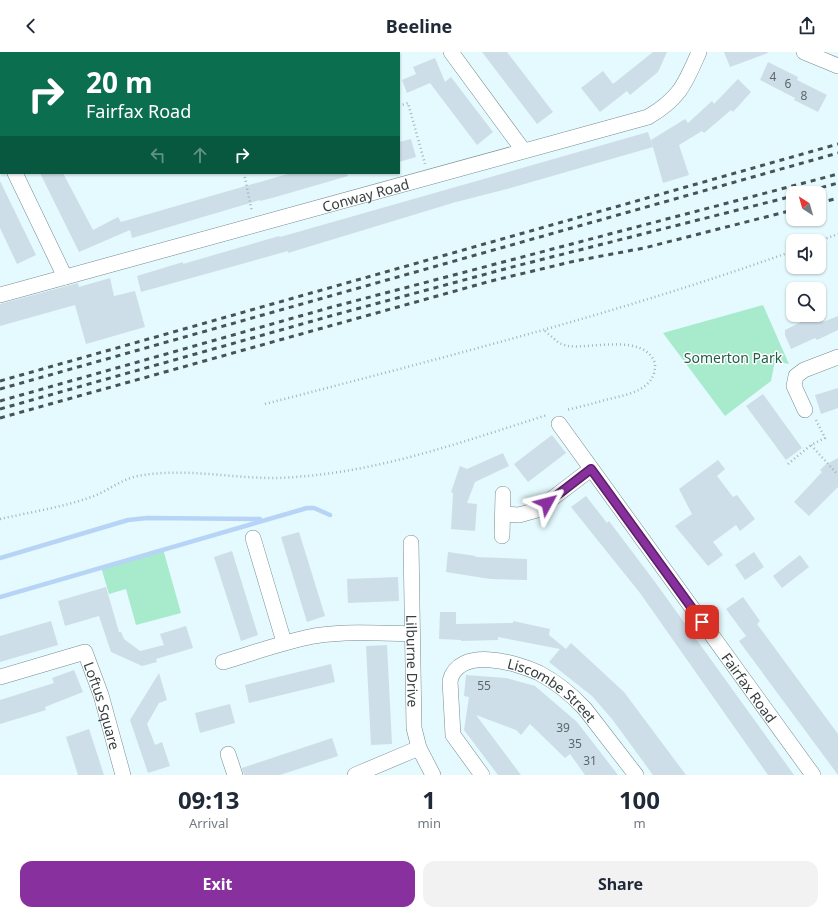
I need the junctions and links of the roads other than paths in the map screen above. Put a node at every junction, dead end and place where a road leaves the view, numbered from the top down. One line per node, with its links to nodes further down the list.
1 (451, 52): 5 (street)
2 (699, 52): 5 (street, Conway Road)
3 (804, 52): 4 (street)
4 (838, 66)
5 (523, 150): 7 (street, Conway Road)
6 (15, 174): 7 (street)
7 (66, 277): 8 (street, Conway Road)
8 (0, 295)
9 (838, 357): 10 (street)
10 (805, 410)
11 (555, 419): 12 (street, Fairfax Road)
12 (591, 469): 14 (street); 30 (street, Fairfax Road)
13 (503, 494): 14 (street)
14 (503, 514): 15 (street)
15 (502, 536)
16 (253, 538): 19 (street)
17 (411, 543): 18 (street, Lilburne Drive)
18 (412, 634): 19 (street); 22 (street, Lilburne Drive)
19 (284, 642): 20 (street)
20 (223, 662)
21 (0, 677): 24 (street, Loftus Square)
22 (419, 748): 26 (street); 27 (street, Lilburne Drive)
23 (228, 754): 25 (street)
24 (123, 775)
25 (235, 775)
26 (355, 775)
27 (433, 775)
28 (482, 775): 29 (street, Liscombe Street)
29 (636, 775)
30 (813, 775)

